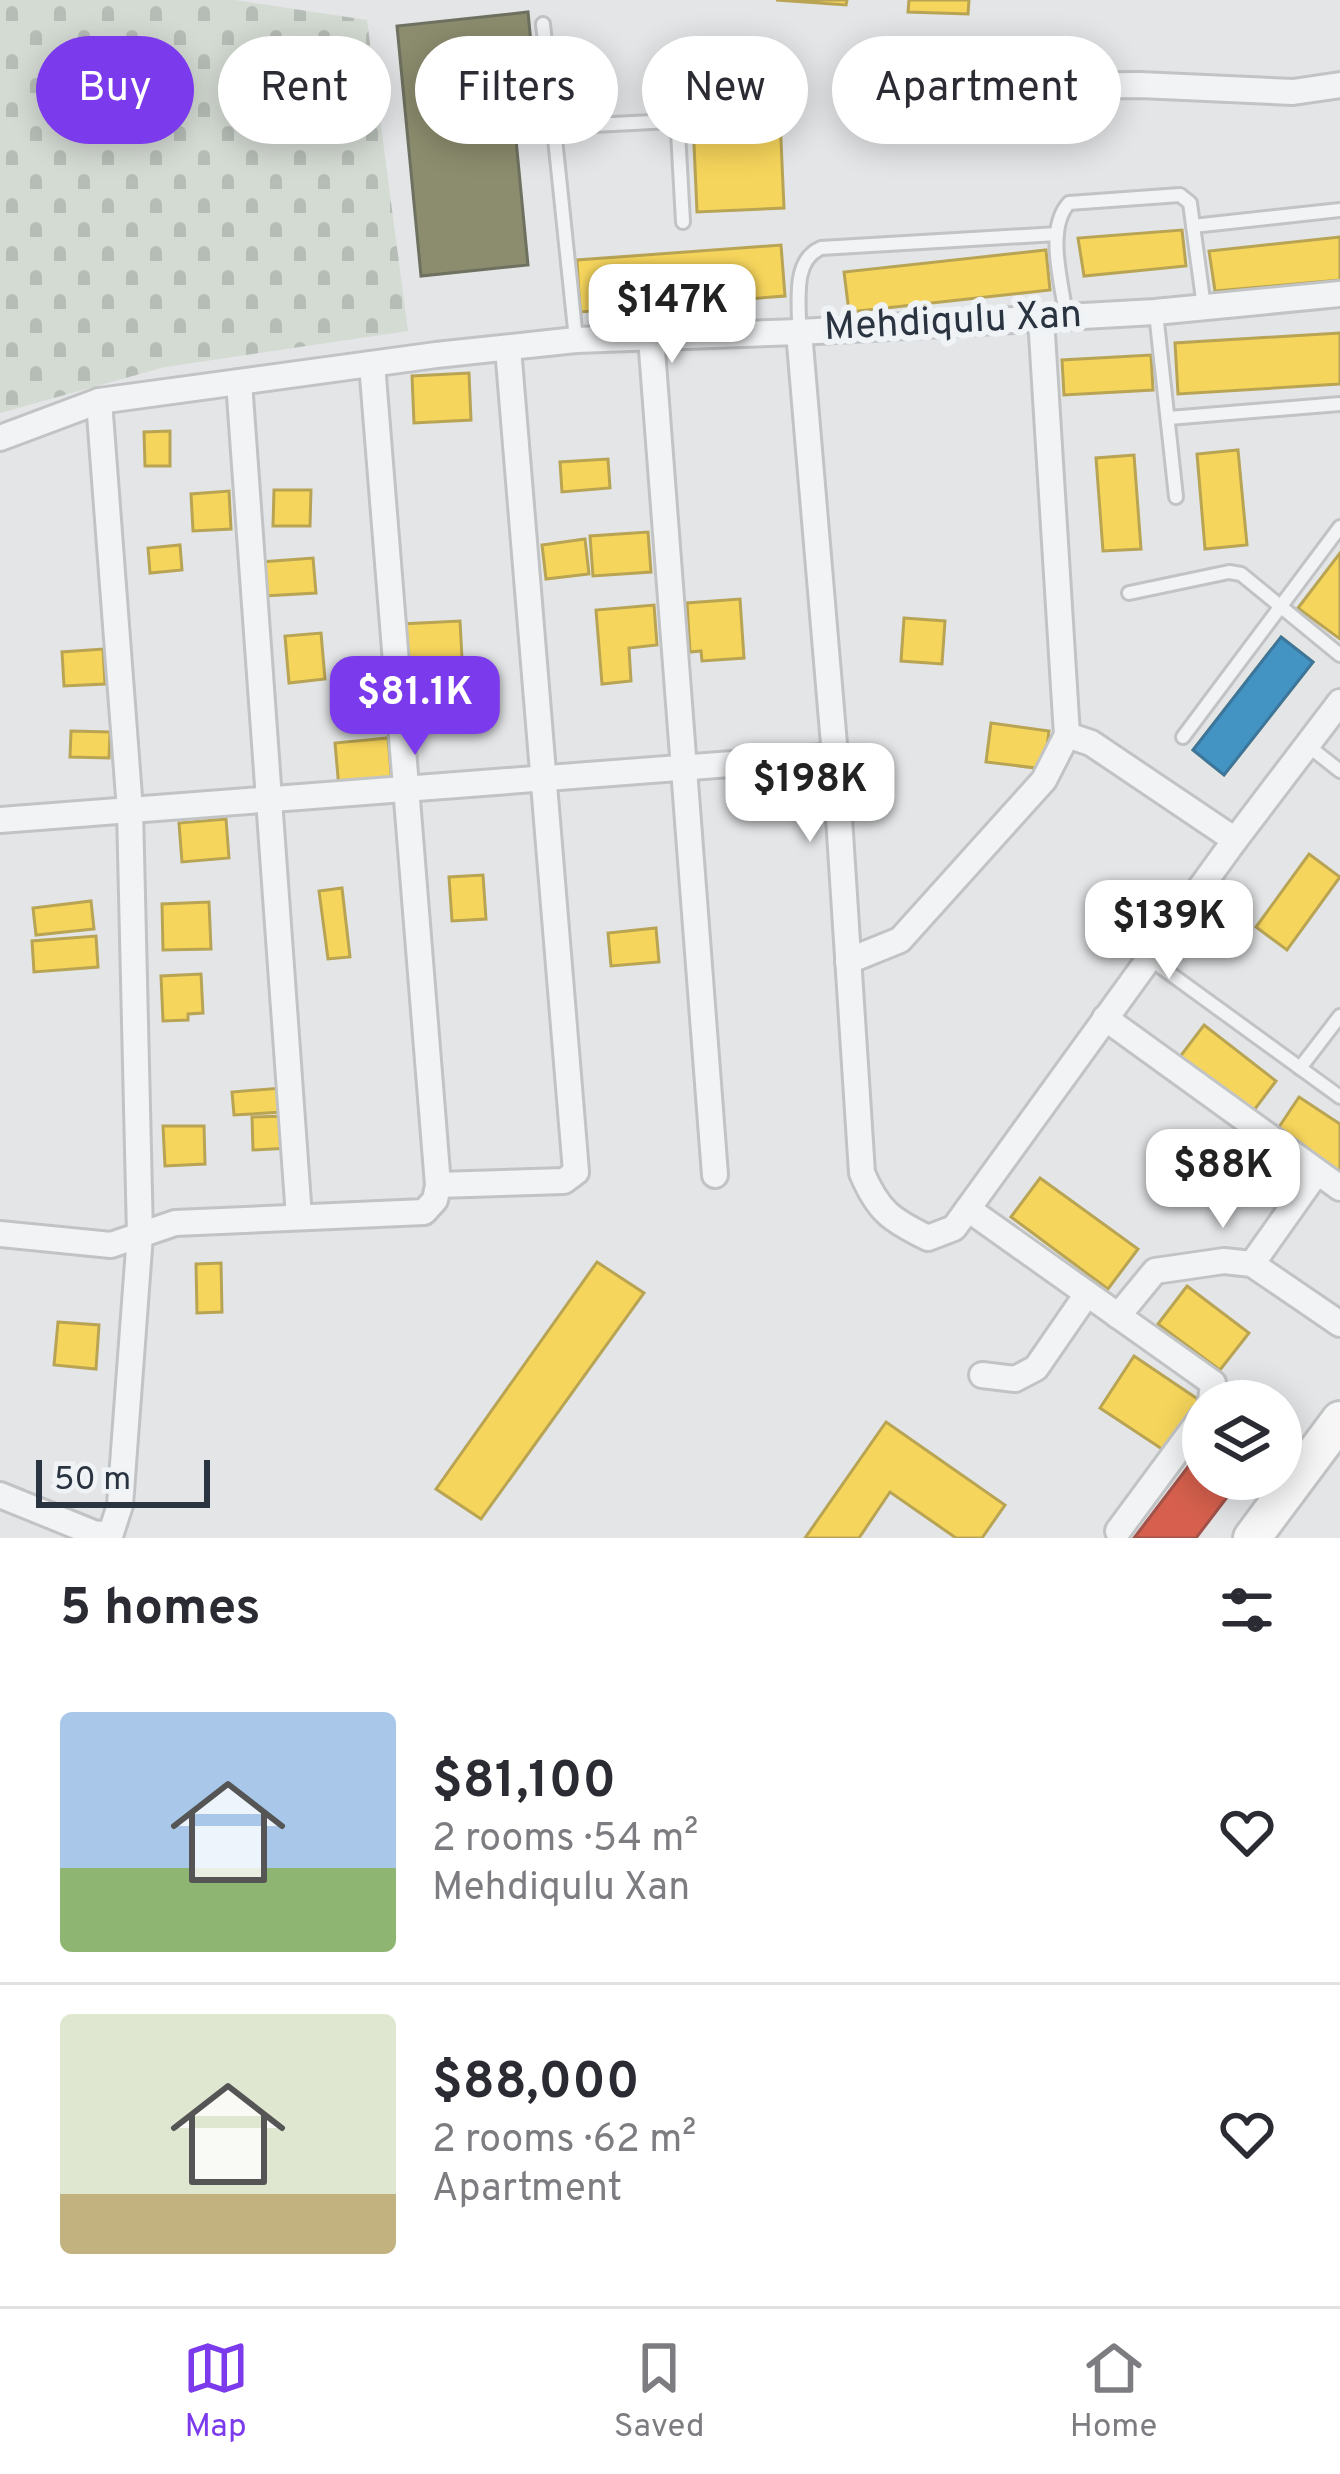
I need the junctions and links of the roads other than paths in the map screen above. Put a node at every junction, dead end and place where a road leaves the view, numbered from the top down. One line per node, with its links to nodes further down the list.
1 (543, 24): 2 (lane)
2 (544, 36)
3 (1121, 85): 4 (street)
4 (1340, 85)
5 (618, 124): 8 (lane)
6 (556, 144): 17 (lane)
7 (1340, 210): 9 (lane)
8 (682, 222)
9 (1193, 226): 10 (lane); 12 (lane)
10 (1057, 234): 14 (lane); 15 (lane)
11 (1340, 294): 12 (street, Mehdiqulu Xan)
12 (1204, 307): 13 (street, Mehdiqulu Xan)
13 (1156, 311): 14 (street, Mehdiqulu Xan); 23 (lane)
14 (1053, 317): 15 (street, Mehdiqulu Xan); 31 (street)
15 (799, 332): 16 (street, Mehdiqulu Xan); 34 (street)
16 (651, 337): 17 (street, Mehdiqulu Xan); 35 (street)
17 (576, 340): 18 (street, Mehdiqulu Xan)
18 (508, 348): 19 (street, Mehdiqulu Xan); 37 (street)
19 (372, 364): 20 (street, Mehdiqulu Xan); 38 (street)
20 (239, 382): 21 (street, Mehdiqulu Xan); 39 (street)
21 (99, 401): 24 (street, Mehdiqulu Xan); 40 (street)
22 (1340, 404): 23 (lane)
23 (1169, 418): 25 (lane)
24 (0, 438)
25 (1176, 497)
26 (1340, 527): 28 (lane)
27 (1129, 593): 28 (lane)
28 (1282, 604): 29 (lane); 32 (lane)
29 (1340, 655)
30 (1340, 702): 33 (street)
31 (1066, 734): 42 (street); 44 (street)
32 (1183, 736)
33 (1307, 745): 36 (lane); 42 (street)
34 (835, 756): 35 (street); 44 (street)
35 (681, 767): 37 (street); 50 (street)
36 (1340, 771)
37 (542, 778): 38 (street); 51 (street)
38 (407, 789): 39 (street); 51 (street)
39 (270, 800): 40 (street); 53 (street)
40 (130, 810): 41 (street); 56 (street)
41 (0, 820)
42 (1235, 840): 43 (street)
43 (1149, 958): 46 (street); 47 (lane)
44 (848, 961): 54 (street)
45 (1340, 1016): 47 (lane)
46 (1106, 1018): 49 (street); 54 (street)
47 (1300, 1068): 48 (lane)
48 (1340, 1096)
49 (1317, 1172): 52 (street); 57 (street)
50 (715, 1174)
51 (437, 1185): 53 (street)
52 (1340, 1188)
53 (299, 1217): 56 (street)
54 (961, 1219): 58 (street)
55 (0, 1234): 56 (street)
56 (140, 1235): 65 (street)
57 (1252, 1264): 59 (street); 60 (street)
58 (1087, 1294): 59 (street); 61 (street)
59 (1118, 1316): 62 (street)
60 (1340, 1324)
61 (982, 1375)
62 (1209, 1380)
63 (1340, 1420): 67 (main road)
64 (1182, 1444): 66 (street)
65 (0, 1495)
66 (1118, 1531)
67 (1252, 1538)

